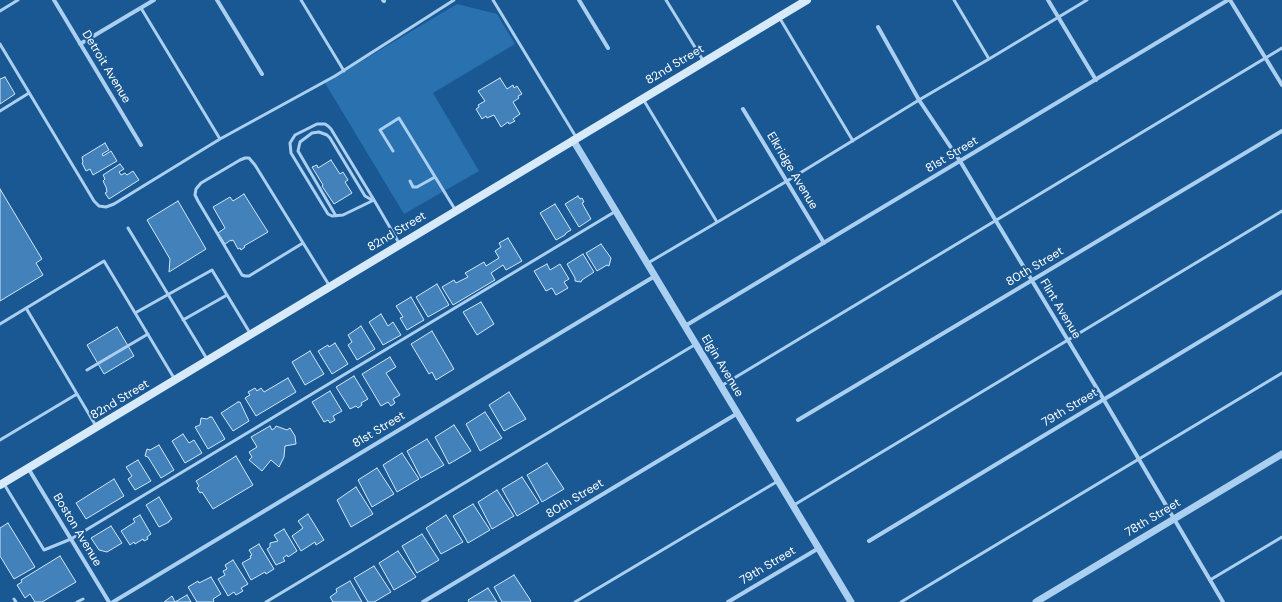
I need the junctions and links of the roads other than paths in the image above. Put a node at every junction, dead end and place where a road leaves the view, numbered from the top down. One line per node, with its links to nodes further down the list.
1 (18, 0): 16 (lane)
2 (54, 0): 21 (street, Detroit Avenue)
3 (154, 0): 15 (street)
4 (217, 0): 28 (street)
5 (301, 0): 27 (lane)
6 (454, 0): 27 (lane)
7 (493, 0): 38 (lane)
8 (579, 0): 22 (street)
9 (666, 0): 26 (lane)
10 (807, 0): 17 (main road, 82nd Street)
11 (954, 0): 25 (lane)
12 (1048, 0): 18 (street)
13 (1087, 0): 18 (lane)
14 (1229, 0): 24 (street); 29 (street, 81st Street)
15 (141, 8): 21 (street); 37 (lane)
16 (0, 11)
17 (778, 17): 26 (main road, 82nd Street); 39 (lane)
18 (1058, 18): 25 (lane); 29 (street)
19 (878, 27): 33 (street, Flint Avenue)
20 (0, 44): 31 (lane)
21 (80, 44): 40 (street, Detroit Avenue)
22 (608, 48)
23 (1282, 48): 24 (lane)
24 (1265, 58): 30 (street); 51 (lane)
25 (989, 59): 33 (lane)
26 (704, 62): 32 (main road, 82nd Street)
27 (344, 71): 37 (lane)
28 (262, 74)
29 (1096, 80): 42 (street, 81st Street)
30 (1282, 85)
31 (30, 93): 35 (lane); 37 (lane)
32 (643, 99): 38 (main road, 82nd Street); 52 (lane)
33 (919, 100): 39 (lane); 42 (street, Flint Avenue)
34 (743, 109): 45 (street, Elkridge Avenue)
35 (0, 111)
36 (1282, 131): 59 (street, 80th Street)
37 (220, 139)
38 (575, 139): 47 (main road, 82nd Street); 49 (street, Elgin Avenue)
39 (853, 141): 45 (lane)
40 (141, 145)
41 (393, 151): 43 (lane)
42 (960, 161): 51 (street, Flint Avenue); 55 (street, 81st Street)
43 (435, 177): 44 (lane); 47 (lane)
44 (410, 181)
45 (787, 181): 52 (lane); 55 (street, Elkridge Avenue)
46 (374, 200): 50 (lane); 50 (lane); 50 (lane); 56 (lane)
47 (456, 211): 56 (main road, 82nd Street)
48 (1282, 211): 71 (lane)
49 (616, 212): 57 (street, Elgin Avenue); 92 (lane)
50 (336, 216)
51 (996, 221): 59 (street, Flint Avenue); 77 (lane)
52 (717, 222): 57 (lane)
53 (128, 228): 62 (lane)
54 (303, 243): 54 (lane); 60 (lane)
55 (824, 243): 68 (street, 81st Street)
56 (400, 245): 60 (main road, 82nd Street)
57 (647, 264): 58 (street, Elgin Avenue)
58 (655, 276): 68 (street, Elgin Avenue); 99 (street, 81st Street)
59 (1032, 281): 71 (street, Flint Avenue); 81 (street, 80th Street)
60 (330, 287): 70 (main road, 82nd Street)
61 (1282, 292): 79 (street, 79th Street)
62 (168, 294): 63 (lane); 65 (lane); 66 (lane)
63 (227, 295): 66 (lane); 70 (lane)
64 (26, 308): 65 (lane); 67 (lane); 78 (lane)
65 (135, 312): 69 (lane)
66 (183, 320): 73 (lane)
67 (0, 324)
68 (685, 326): 72 (street, Elgin Avenue)
69 (148, 334): 74 (lane); 76 (lane)
70 (251, 334): 73 (main road, 82nd Street)
71 (1067, 340): 79 (street, Flint Avenue); 89 (lane)
72 (696, 344): 77 (street, Elgin Avenue); 100 (lane)
73 (208, 360): 76 (main road, 82nd Street)
74 (88, 370)
75 (1282, 373): 85 (lane)
76 (175, 380): 82 (main road, 82nd Street)
77 (721, 386): 80 (street, Elgin Avenue)
78 (77, 394): 82 (lane); 83 (lane)
79 (1104, 400): 85 (street, Flint Avenue); 93 (street, 79th Street)
80 (738, 413): 87 (street, Elgin Avenue); 101 (street, 80th Street)
81 (798, 420)
82 (97, 427): 86 (main road, 82nd Street)
83 (0, 440)
84 (1282, 454): 90 (street, 78th Street)
85 (1138, 460): 90 (street, Flint Avenue); 105 (lane)
86 (28, 468): 88 (main road, 82nd Street); 92 (street, Boston Avenue)
87 (778, 480): 89 (street, Elgin Avenue); 102 (lane)
88 (2, 484): 92 (lane)
89 (793, 506): 94 (street, Elgin Avenue)
90 (1173, 519): 95 (street, Flint Avenue); 106 (street, 78th Street)
91 (1282, 537): 95 (lane)
92 (71, 539): 98 (street, Boston Avenue)
93 (869, 542)
94 (819, 548): 103 (street, 79th Street); 104 (street, Elgin Avenue)
95 (1210, 580): 107 (street, Flint Avenue)
96 (83, 599): 97 (lane)
97 (77, 602)
98 (109, 602)
99 (113, 602)
100 (266, 602)
101 (423, 602)
102 (575, 602)
103 (728, 602)
104 (851, 602)
105 (901, 602)
106 (1036, 602)
107 (1223, 602)

